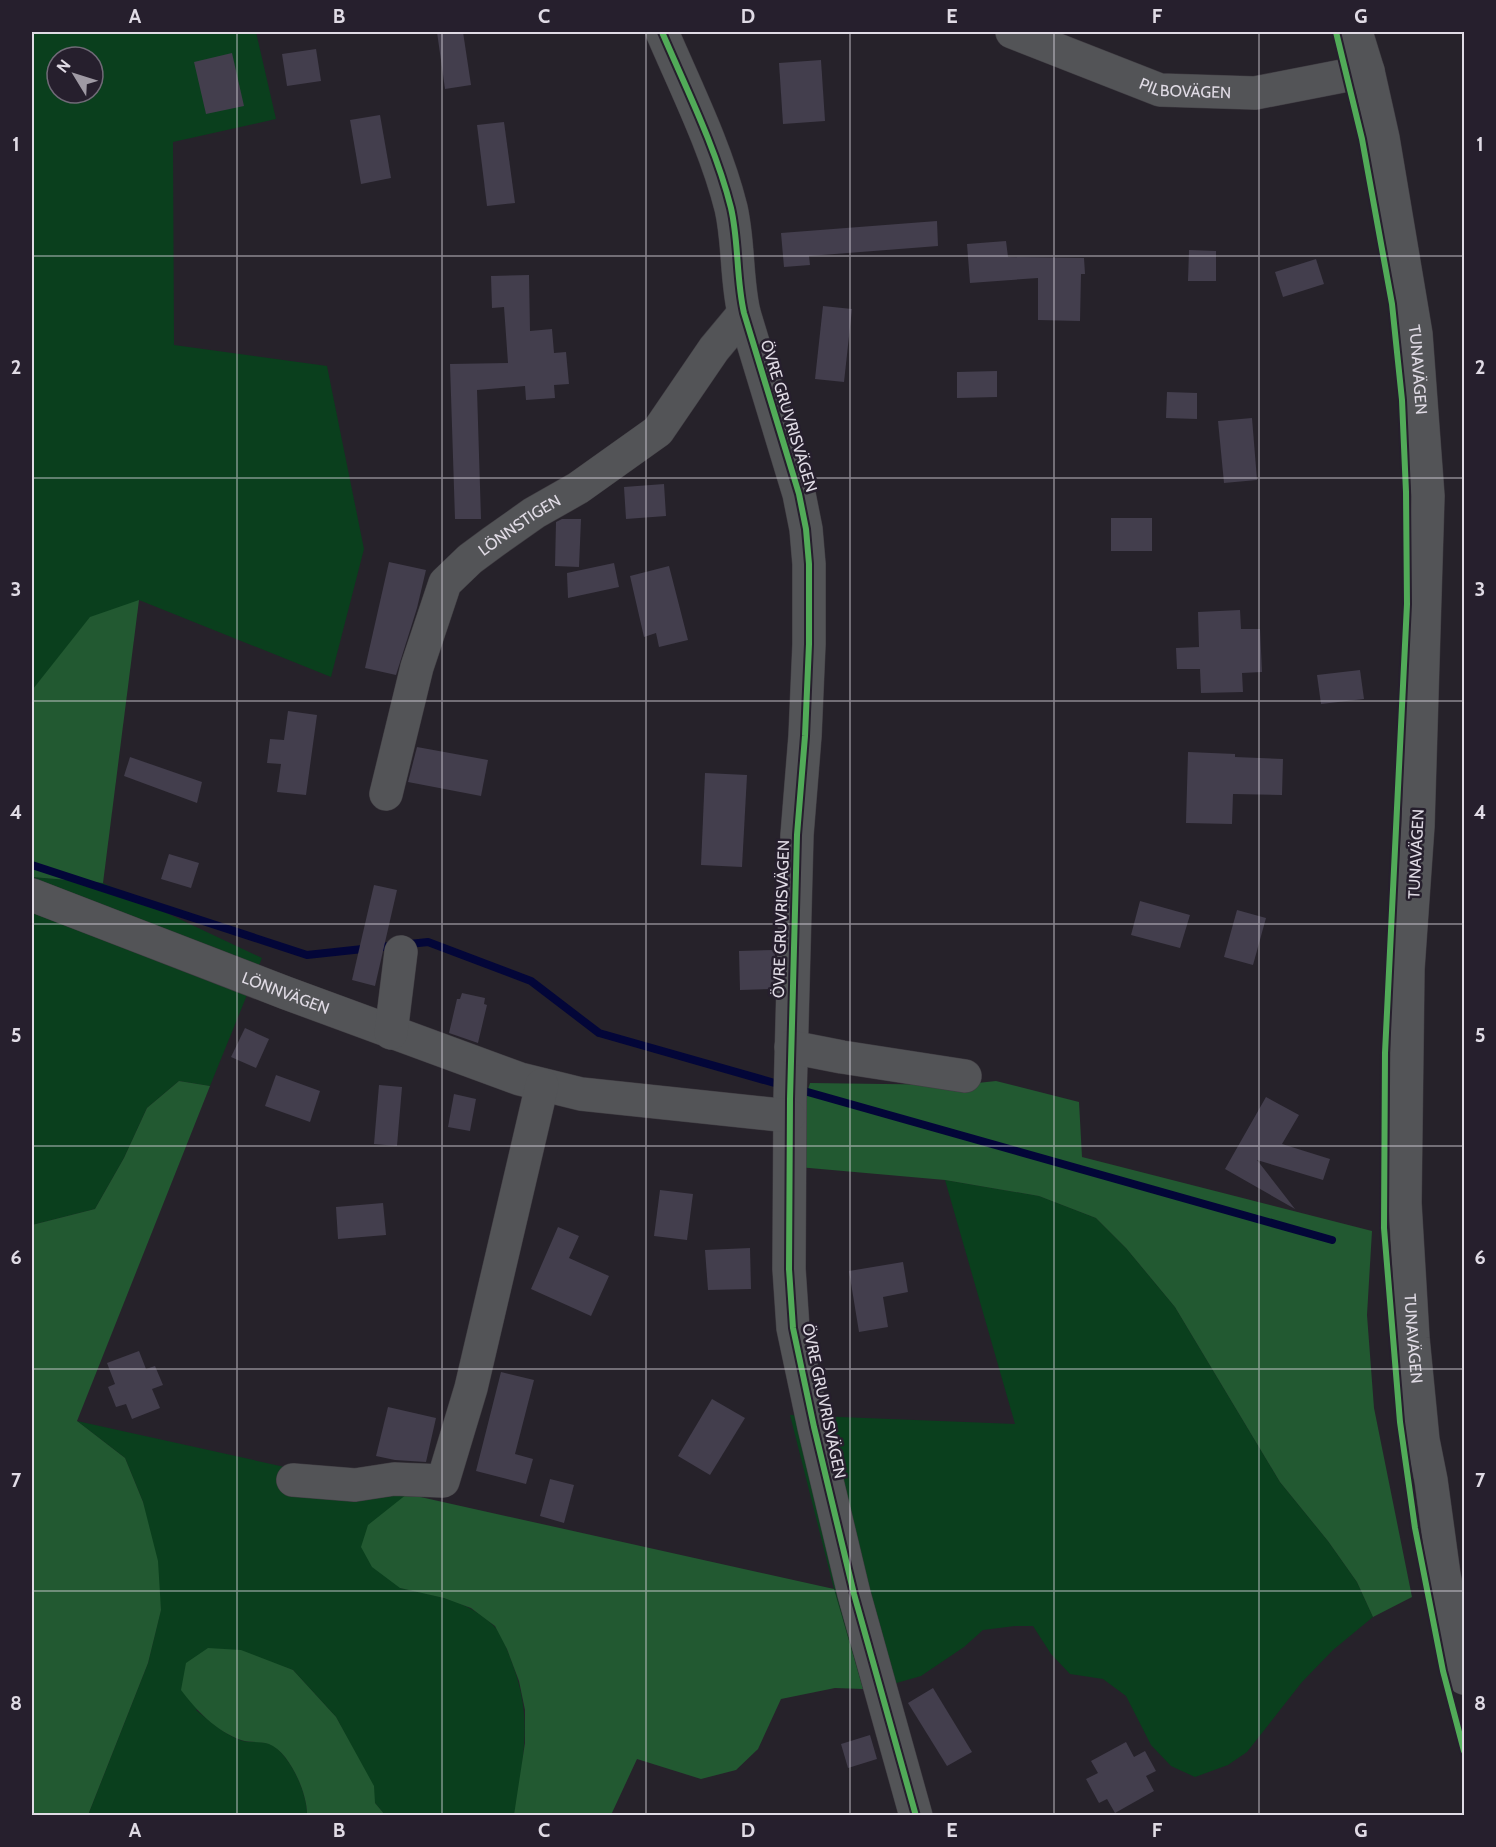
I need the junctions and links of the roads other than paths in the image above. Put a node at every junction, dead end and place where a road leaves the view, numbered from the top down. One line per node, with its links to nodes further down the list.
1 (662, 32): 5 (street, ÖVRE GRUVRISVÄGEN)
2 (1012, 32): 4 (street, PILBOVÄGEN)
3 (1356, 32): 4 (street, TUNAVÄGEN)
4 (1368, 71): 14 (street, TUNAVÄGEN)
5 (744, 313): 6 (street, LÖNNSTIGEN); 11 (street, ÖVRE GRUVRISVÄGEN)
6 (386, 794)
7 (32, 895): 9 (street, LÖNNVÄGEN)
8 (400, 952): 9 (street)
9 (391, 1033): 12 (street, LÖNNVÄGEN)
10 (965, 1076): 11 (street, LÖNNVÄGEN)
11 (790, 1084): 12 (street, LÖNNVÄGEN); 15 (street, ÖVRE GRUVRISVÄGEN)
12 (542, 1085): 13 (street)
13 (293, 1480)
14 (1464, 1678)
15 (916, 1815)

